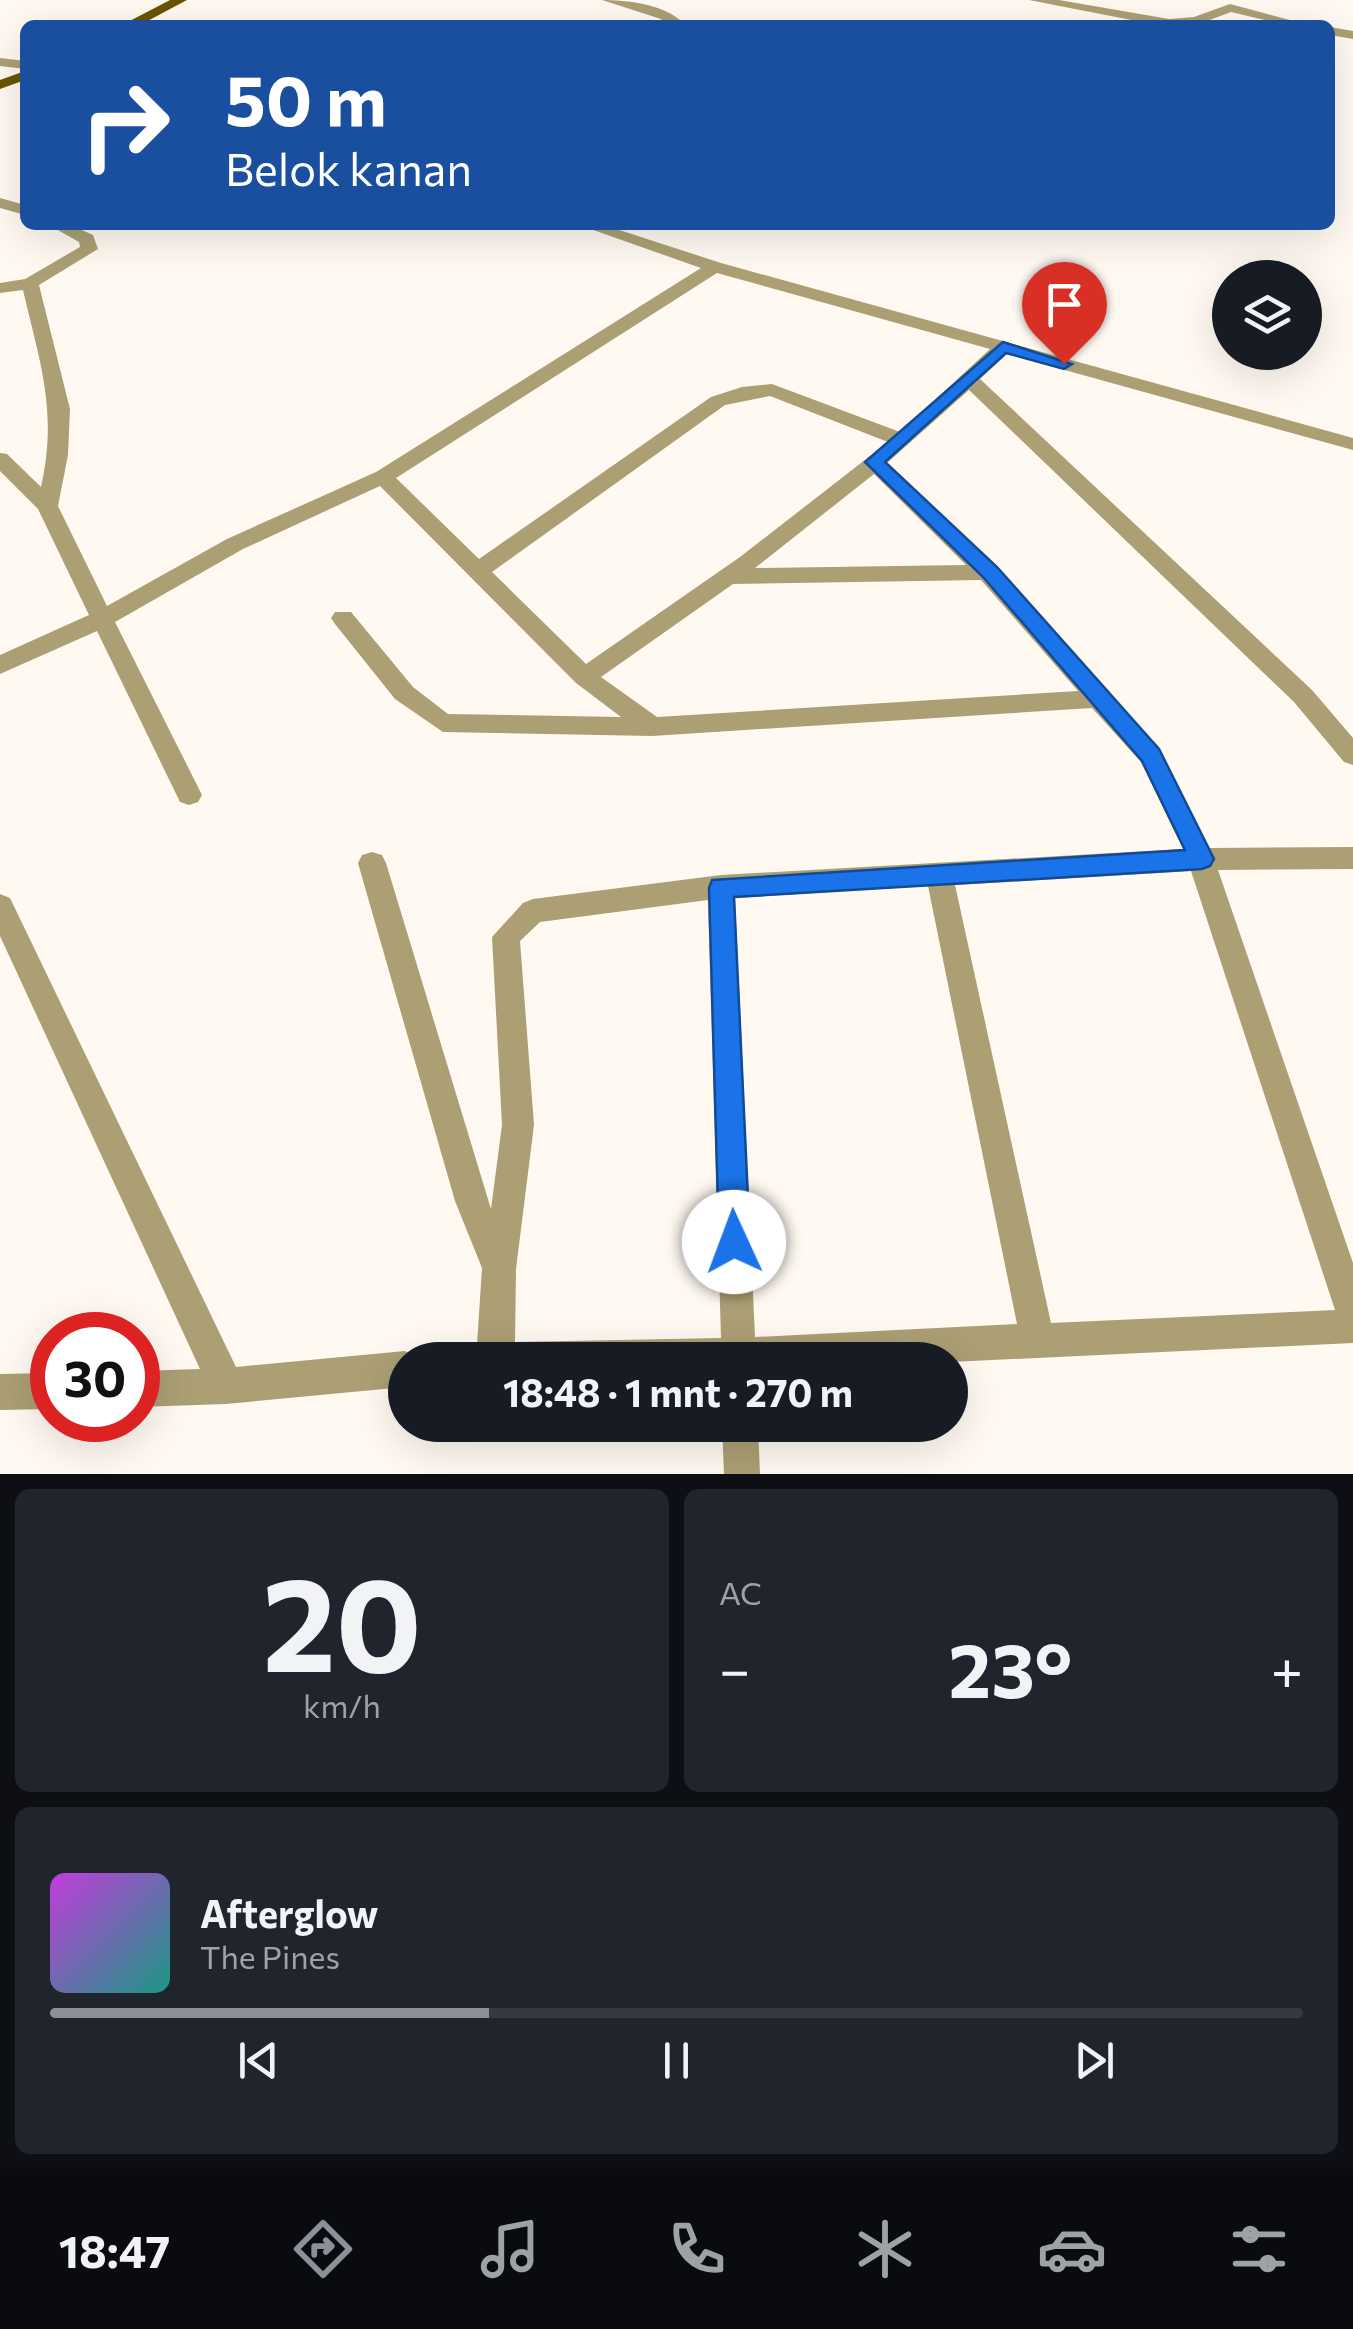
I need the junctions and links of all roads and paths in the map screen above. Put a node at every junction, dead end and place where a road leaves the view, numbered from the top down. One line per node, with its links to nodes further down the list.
1 (180, 0): 5 (main road)
2 (608, 0): 6 (street)
3 (1036, 0): 7 (street)
4 (1229, 4): 8 (street); 9 (street)
5 (138, 20)
6 (673, 20)
7 (1152, 20)
8 (1198, 20)
9 (1285, 20)
10 (67, 230): 13 (street)
11 (602, 230): 12 (street)
12 (715, 267): 15 (street); 21 (street)
13 (30, 283): 14 (street); 22 (street)
14 (0, 288)
15 (1003, 347): 16 (street); 18 (street)
16 (970, 380): 17 (street); 32 (street)
17 (900, 439): 20 (street); 23 (street)
18 (1353, 444)
19 (0, 460): 22 (street)
20 (874, 462): 24 (street); 25 (street)
21 (383, 477): 23 (street); 27 (street)
22 (46, 506): 27 (street)
23 (477, 570): 29 (street)
24 (990, 572): 25 (street); 30 (street)
25 (732, 576): 29 (street)
26 (344, 618): 31 (street)
27 (102, 619): 28 (street); 33 (street)
28 (0, 665)
29 (584, 677): 31 (street)
30 (1098, 699): 31 (street); 35 (street)
31 (652, 727)
32 (1353, 755)
33 (189, 795)
34 (1353, 858): 35 (street)
35 (1202, 859): 37 (street); 41 (street)
36 (372, 863): 40 (street)
37 (939, 874): 38 (street); 43 (street)
38 (721, 888): 40 (street); 45 (street)
39 (0, 906): 48 (street)
40 (500, 1269): 44 (street)
41 (1353, 1313)
42 (1353, 1326): 43 (street)
43 (1037, 1339): 46 (street)
44 (496, 1342)
45 (738, 1342)
46 (968, 1343)
47 (388, 1371): 48 (street)
48 (226, 1386): 49 (street)
49 (160, 1388)
50 (30, 1391): 51 (street)
51 (0, 1392)
52 (741, 1442): 53 (street)
53 (742, 1474)

